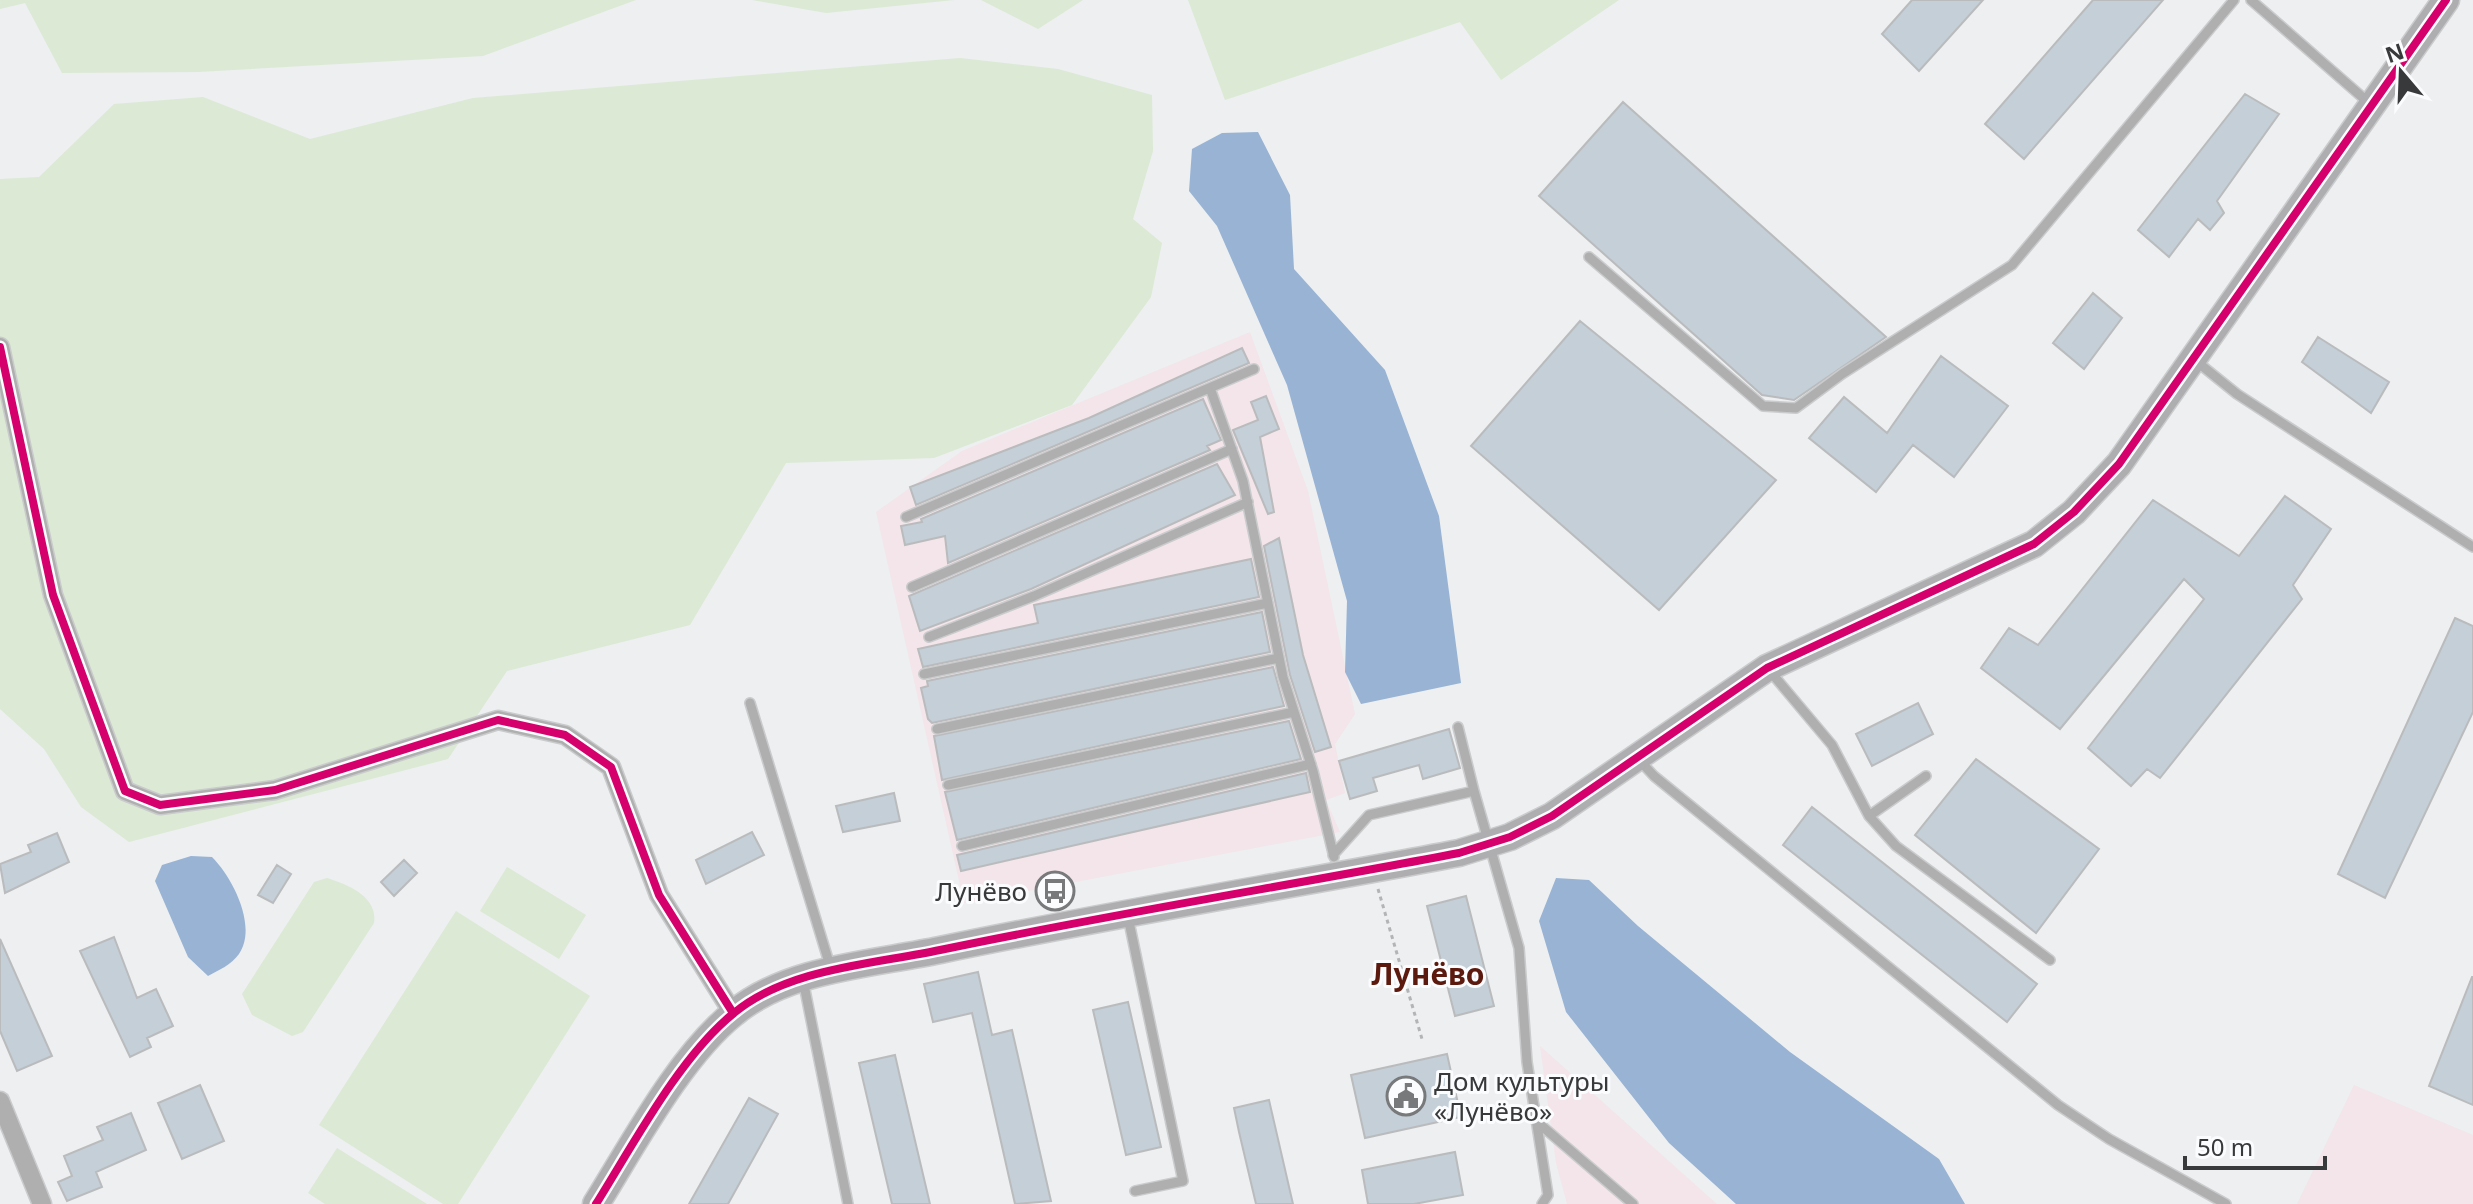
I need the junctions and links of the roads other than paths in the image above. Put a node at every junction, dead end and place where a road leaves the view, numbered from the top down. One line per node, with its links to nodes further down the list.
1 (2234, 0): 5 (lane)
2 (2251, 0): 4 (lane)
3 (2446, 0): 4 (street)
4 (2371, 105): 7 (street)
5 (1589, 257)
6 (0, 347): 37 (street)
7 (2193, 359): 13 (lane); 18 (street)
8 (1254, 369): 9 (lane)
9 (1210, 388): 10 (lane); 12 (lane)
10 (1232, 449): 11 (lane); 14 (lane)
11 (1248, 502): 15 (lane); 16 (lane)
12 (906, 517)
13 (2473, 547)
14 (912, 587)
15 (1268, 603): 17 (lane); 19 (lane)
16 (929, 637)
17 (1279, 658): 21 (lane); 23 (lane)
18 (1767, 668): 24 (street); 29 (lane)
19 (924, 674)
20 (750, 703): 35 (lane)
21 (1294, 712): 25 (lane); 27 (lane)
22 (1458, 727): 28 (lane)
23 (937, 729)
24 (1636, 756): 30 (street); 46 (lane)
25 (1311, 764): 31 (lane); 32 (lane)
26 (1926, 776): 29 (lane)
27 (948, 785)
28 (1474, 791): 30 (lane); 32 (lane)
29 (1869, 816): 34 (lane)
30 (1488, 844): 32 (street); 39 (lane)
31 (962, 846)
32 (1336, 865): 33 (street)
33 (1127, 914): 35 (street); 40 (lane)
34 (2050, 960)
35 (832, 972): 36 (street)
36 (802, 979): 37 (street); 44 (lane)
37 (733, 1013): 43 (street)
38 (0, 1101): 42 (street)
39 (1536, 1121): 41 (lane); 45 (lane)
40 (1135, 1191)
41 (1547, 1201)
42 (42, 1204)
43 (596, 1204)
44 (848, 1204)
45 (1633, 1204)
46 (2226, 1204)

